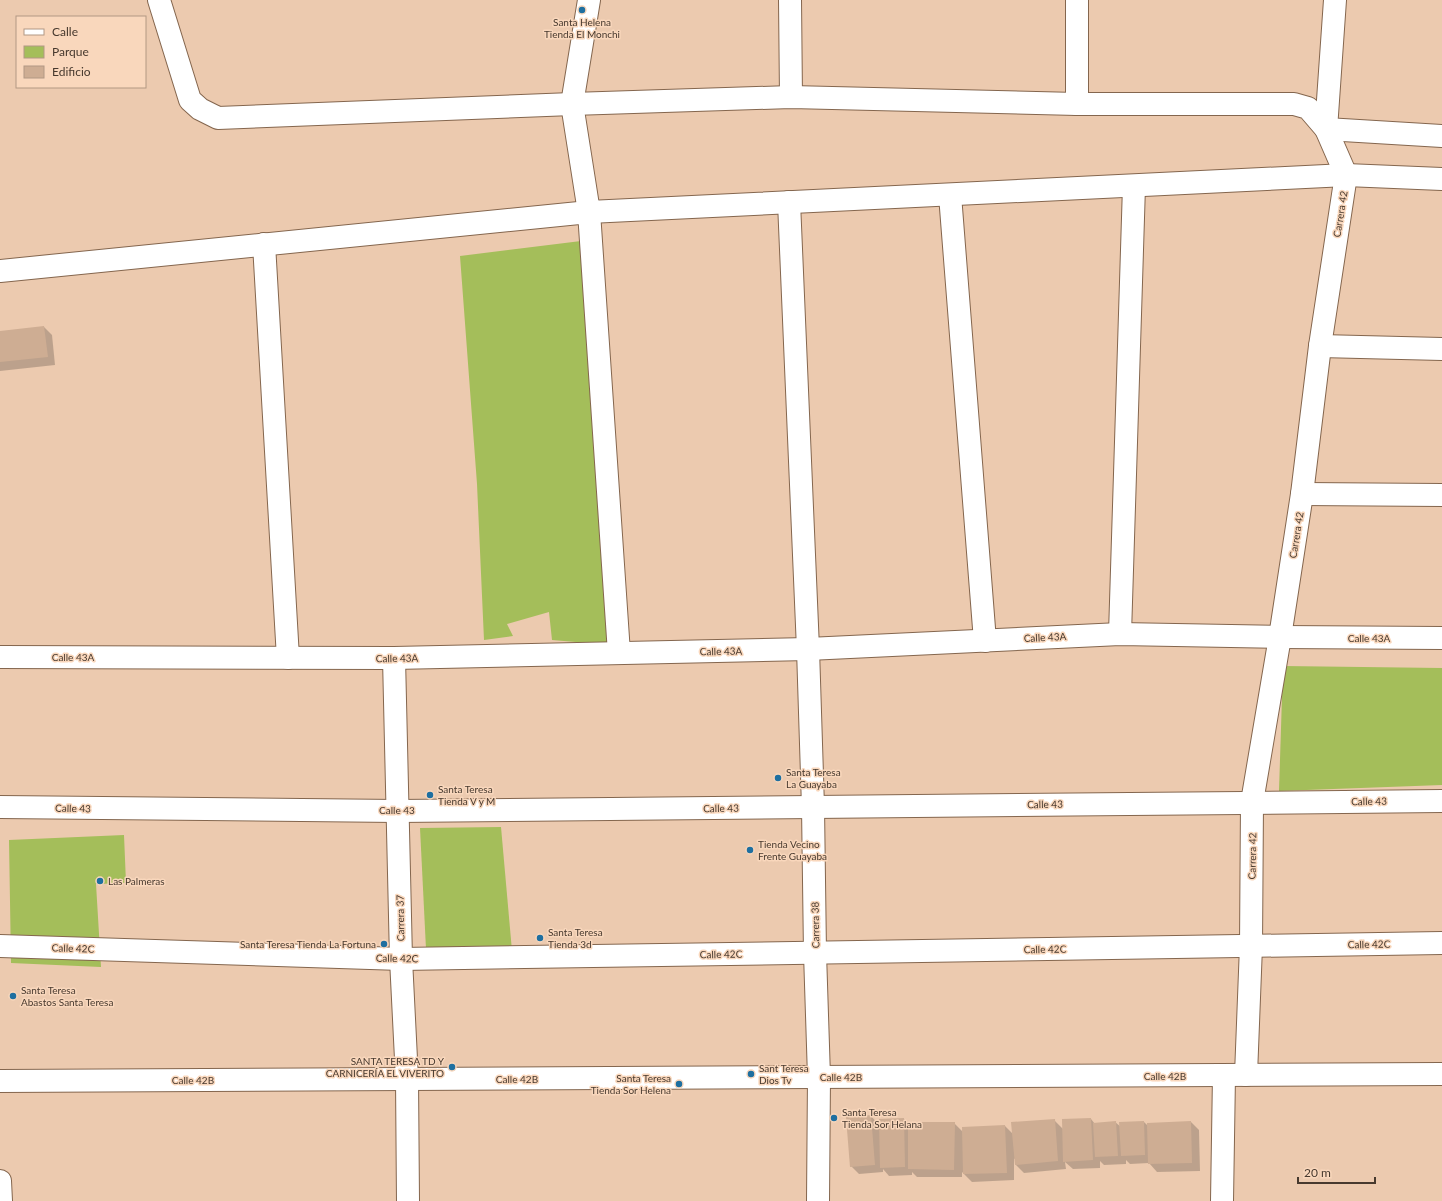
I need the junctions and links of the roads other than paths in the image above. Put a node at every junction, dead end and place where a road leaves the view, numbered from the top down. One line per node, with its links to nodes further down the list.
1 (159, 0): 7 (street)
2 (589, 0): 7 (street)
3 (790, 0): 6 (street)
4 (1077, 0): 8 (street)
5 (1335, 0): 9 (street)
6 (791, 97): 7 (street); 8 (street)
7 (572, 104): 16 (street)
8 (1077, 104): 9 (street)
9 (1326, 129): 10 (street); 11 (street)
10 (1442, 136)
11 (1346, 176): 12 (street); 13 (street); 19 (street, Carrera 42)
12 (1442, 178)
13 (1134, 186): 14 (street); 23 (street)
14 (950, 195): 15 (street); 26 (street)
15 (790, 202): 16 (street); 27 (street, Carrera 38)
16 (589, 212): 17 (street); 28 (street)
17 (264, 244): 18 (street); 30 (street)
18 (0, 271)
19 (1320, 346): 20 (street); 21 (street, Carrera 42)
20 (1442, 349)
21 (1302, 494): 22 (street); 24 (street, Carrera 42)
22 (1442, 495)
23 (1120, 634): 24 (street, Calle 43A); 26 (street, Calle 43A)
24 (1280, 637): 25 (street, Calle 43A); 33 (street, Carrera 42)
25 (1442, 638)
26 (985, 640): 27 (street, Calle 43A)
27 (808, 650): 28 (street, Calle 43A); 35 (street, Carrera 38)
28 (619, 653): 31 (street, Calle 43A)
29 (0, 657): 30 (street, Calle 43A)
30 (288, 658): 31 (street, Calle 43A)
31 (394, 658): 36 (street, Carrera 37)
32 (1442, 801): 33 (street, Calle 43)
33 (1252, 802): 35 (street, Calle 43); 39 (street, Carrera 42)
34 (0, 807): 36 (street, Calle 43)
35 (813, 807): 36 (street, Calle 43); 40 (street, Carrera 38)
36 (397, 811): 41 (street, Carrera 37)
37 (1442, 943): 39 (street, Calle 42C)
38 (0, 946): 41 (street, Calle 42C)
39 (1251, 946): 40 (street, Calle 42C); 44 (street, Carrera 42)
40 (815, 953): 41 (street, Calle 42C); 45 (street, Carrera 38)
41 (401, 959): 46 (street, Carrera 37)
42 (1442, 1074): 44 (street, Calle 42B)
43 (1224, 1075): 44 (street, Calle 42B); 45 (street, Calle 42B); 52 (street)
44 (1246, 1075)
45 (819, 1077): 46 (street, Calle 42B); 51 (street, Carrera 38)
46 (407, 1079): 47 (street, Calle 42B); 50 (street, Carrera 37)
47 (0, 1081)
48 (0, 1181): 49 (street)
49 (0, 1201)
50 (408, 1201)
51 (818, 1201)
52 (1222, 1201)

